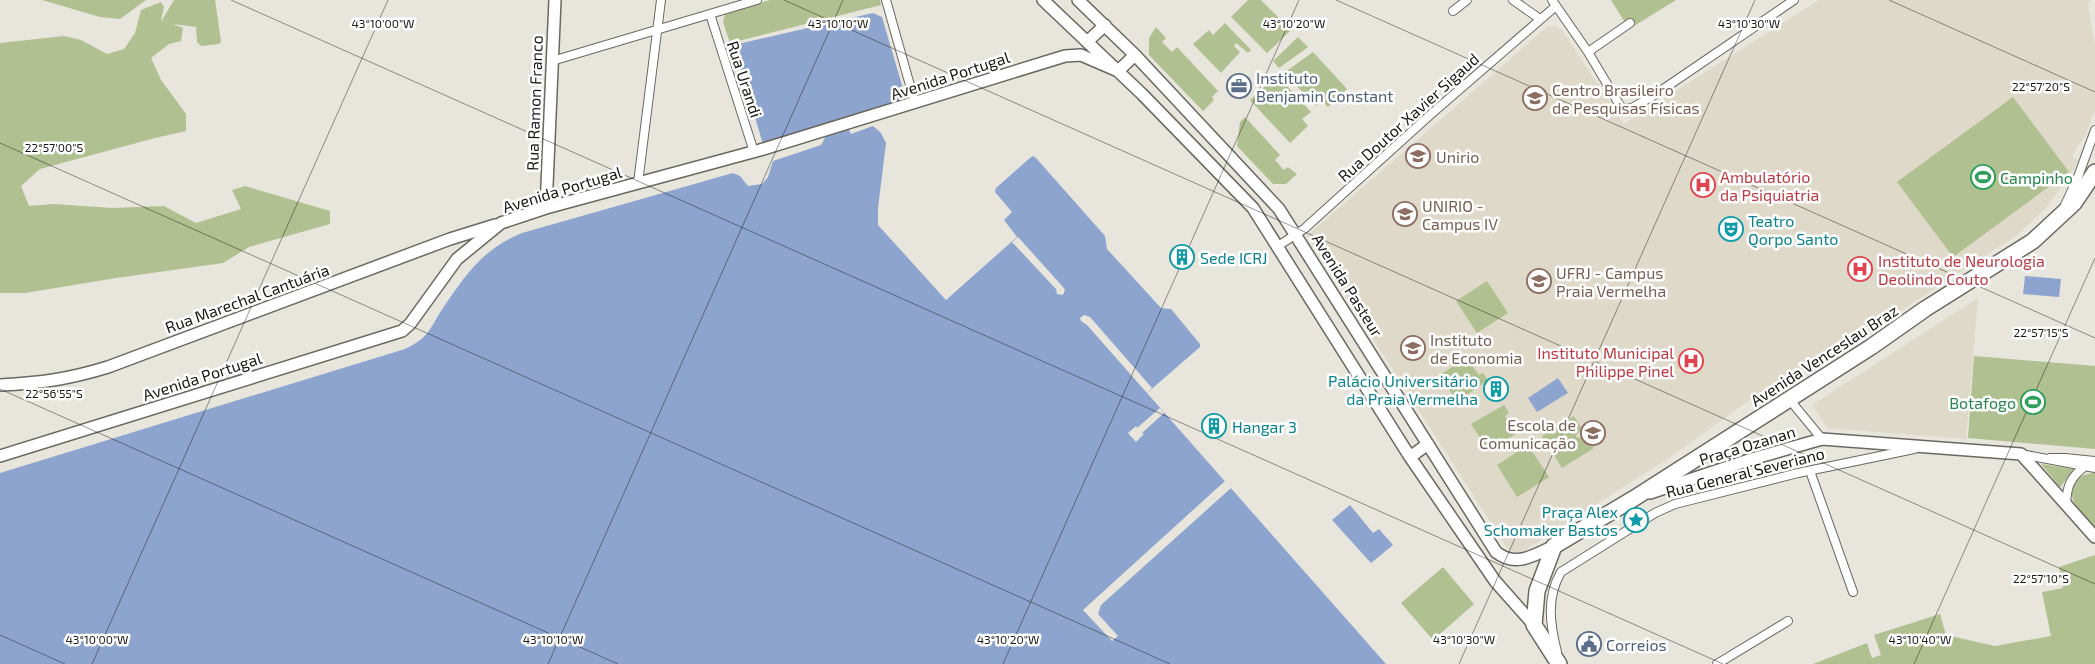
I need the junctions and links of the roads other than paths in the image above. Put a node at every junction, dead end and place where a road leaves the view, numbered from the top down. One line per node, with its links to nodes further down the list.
1 (555, 0): 20 (street, Rua Ramon Franco)
2 (661, 0): 16 (street)
3 (757, 0): 12 (street)
4 (886, 0): 22 (street)
5 (1043, 0): 17 (street)
6 (1078, 0): 15 (street, Avenida Pasteur)
7 (1467, 0): 11 (street)
8 (1514, 0): 13 (street)
9 (1794, 0): 18 (street)
10 (1554, 3): 13 (street, Rua Doutor Xavier Sigaud); 18 (street)
11 (1453, 11)
12 (710, 14): 16 (street); 24 (street, Rua Urandi)
13 (1540, 19): 30 (street, Rua Doutor Xavier Sigaud)
14 (1630, 23): 18 (street)
15 (1105, 25): 17 (street); 19 (street, Avenida Pasteur)
16 (658, 30): 20 (street); 26 (street)
17 (1087, 42): 21 (street)
18 (1588, 52)
19 (1135, 54): 21 (street); 30 (street, Avenida Pasteur)
20 (552, 61): 27 (street, Rua Ramon Franco)
21 (1118, 71): 22 (street, Avenida Portugal); 32 (street)
22 (911, 105): 24 (street, Avenida Portugal)
23 (2095, 130): 29 (street)
24 (757, 151): 26 (street, Avenida Portugal)
25 (2095, 172): 29 (highway, Avenida Venceslau Braz)
26 (638, 183): 27 (street, Avenida Portugal)
27 (546, 208): 28 (street, Avenida Portugal)
28 (501, 223): 31 (street, Rua Marechal Cantuária); 33 (street, Avenida Portugal)
29 (2053, 225): 35 (highway, Avenida Venceslau Braz)
30 (1296, 234): 32 (street, Rua Doutor Xavier Sigaud); 37 (street, Avenida Pasteur)
31 (450, 239): 33 (street); 34 (street, Rua Marechal Cantuária)
32 (1278, 246): 41 (street)
33 (458, 260): 40 (street, Avenida Portugal)
34 (0, 384)
35 (1789, 400): 36 (street, Praça Ozanan); 47 (highway, Avenida Venceslau Braz)
36 (1822, 439): 38 (street, Rua General Severiano); 47 (street, Praça Ozanan)
37 (1428, 444): 41 (street); 50 (street, Avenida Pasteur)
38 (1928, 446): 39 (street, Rua General Severiano); 46 (street, Rua General Severiano)
39 (2021, 454): 42 (street, Rua General Severiano); 48 (street)
40 (0, 456)
41 (1410, 457): 53 (street)
42 (2047, 459): 43 (street, Rua General Severiano); 44 (street, Rua General Severiano)
43 (2095, 461)
44 (2084, 467): 45 (street, Rua General Severiano); 48 (street)
45 (2095, 468)
46 (1810, 471): 51 (street); 54 (street, Rua General Severiano)
47 (1633, 499): 50 (highway, Avenida Venceslau Braz)
48 (2066, 504): 49 (street)
49 (2095, 537)
50 (1554, 546): 53 (highway)
51 (1853, 592)
52 (1788, 622): 55 (street)
53 (1534, 626): 54 (highway)
54 (1559, 664)
55 (1718, 664)

